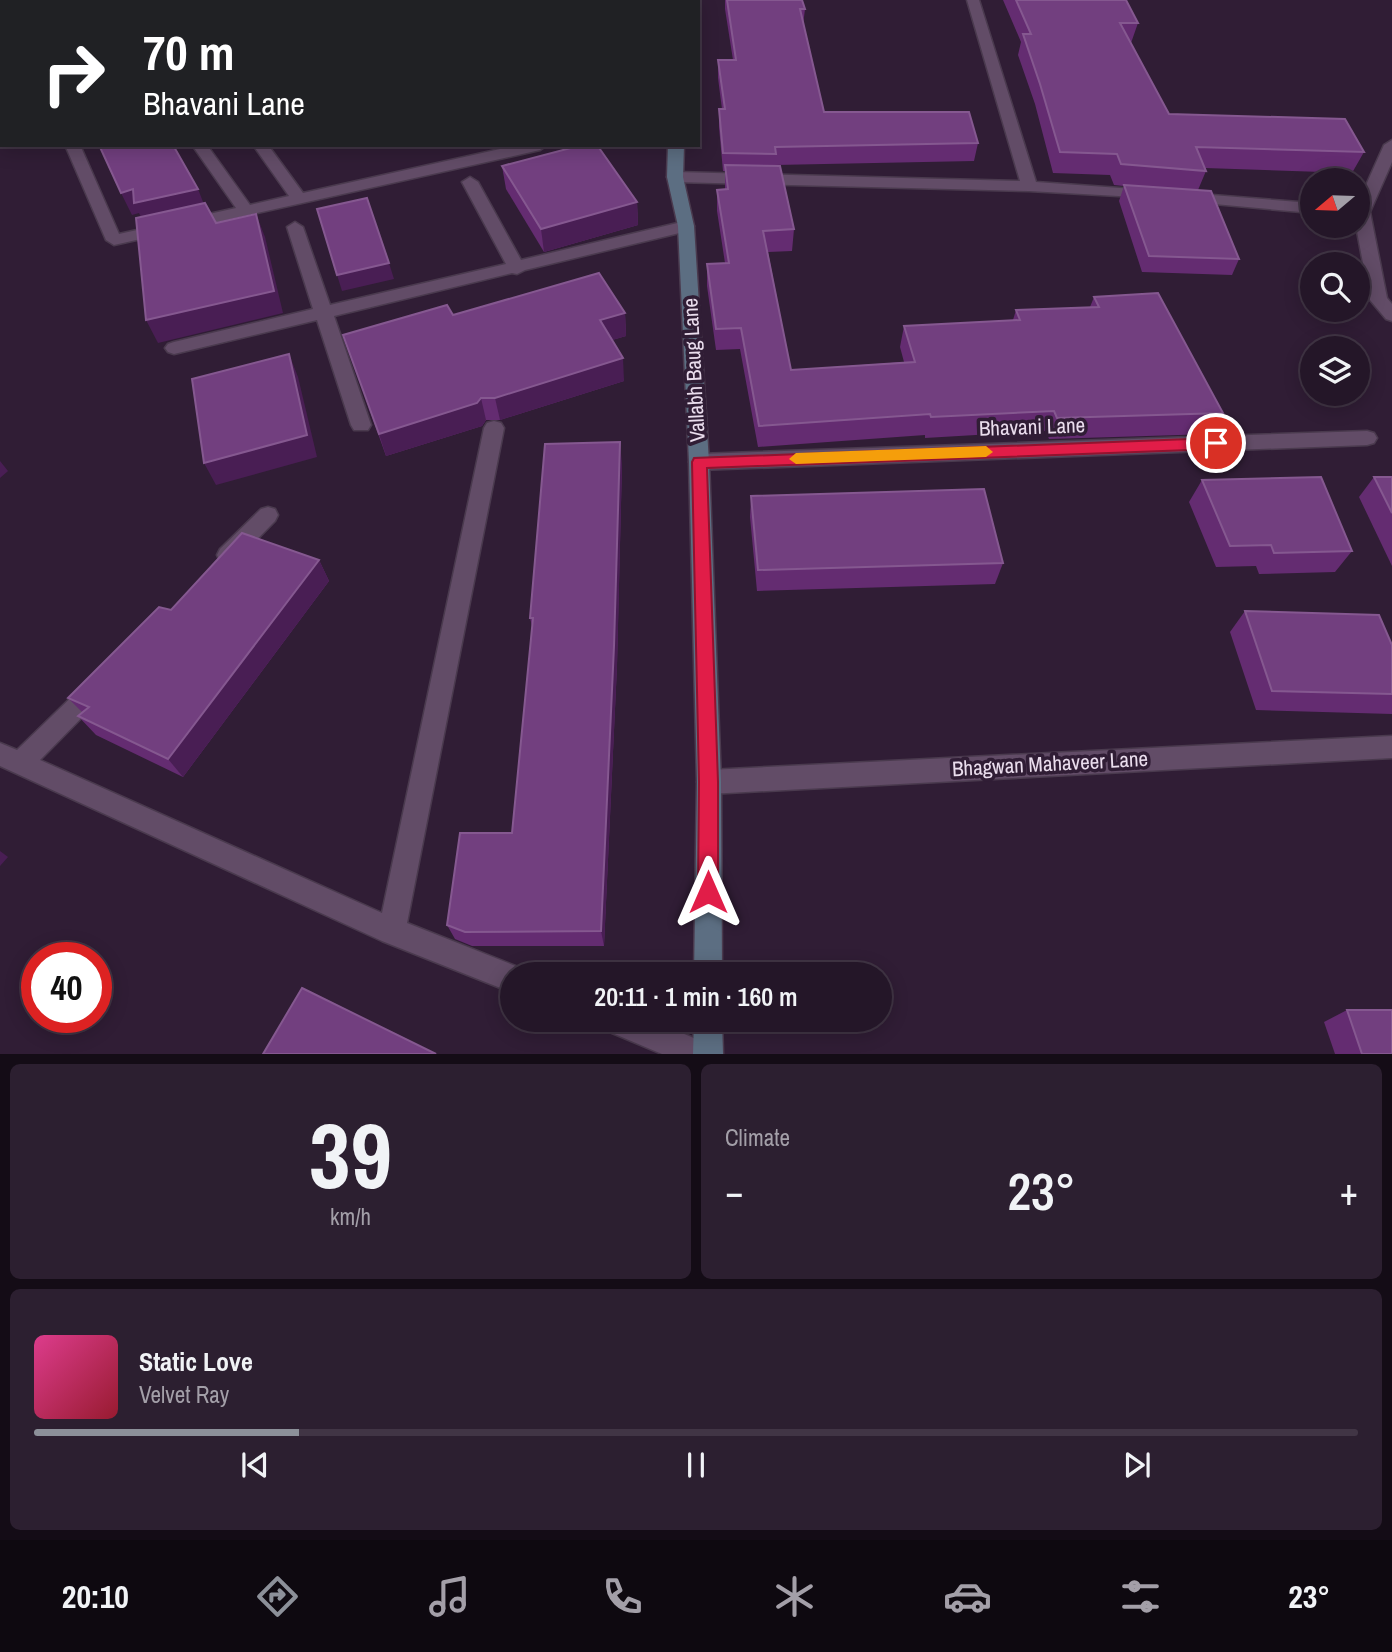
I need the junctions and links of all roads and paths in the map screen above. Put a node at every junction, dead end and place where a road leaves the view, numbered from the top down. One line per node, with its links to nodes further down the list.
1 (972, 0): 10 (street)
2 (1392, 145): 11 (street)
3 (73, 147): 14 (street)
4 (200, 147): 14 (street)
5 (261, 147): 12 (street)
6 (531, 147): 12 (street)
7 (676, 147): 8 (street, Vallabh Baug Lane)
8 (675, 177): 10 (street); 16 (street, Vallabh Baug Lane)
9 (470, 182): 18 (street)
10 (1029, 186): 13 (street)
11 (1370, 191)
12 (299, 198): 14 (street)
13 (1300, 207)
14 (246, 210)
15 (295, 226): 19 (street)
16 (687, 226): 18 (street); 25 (street, Vallabh Baug Lane)
17 (1366, 238): 20 (street)
18 (517, 269): 19 (street)
19 (325, 314): 21 (street); 22 (street)
20 (1392, 315)
21 (173, 348)
22 (361, 425)
23 (494, 428): 32 (street)
24 (1367, 438): 25 (street, Bhavani Lane)
25 (699, 462): 31 (street, Vallabh Baug Lane)
26 (268, 515): 27 (street)
27 (211, 572)
28 (116, 667): 30 (street)
29 (1392, 747): 31 (street, Bhagwan Mahaveer Lane)
30 (11, 758): 32 (street)
31 (709, 782): 33 (street, Vallabh Baug Lane)
32 (392, 930): 34 (street)
33 (708, 962)
34 (500, 974)
35 (644, 1032): 37 (street)
36 (708, 1032): 38 (street)
37 (698, 1054)
38 (708, 1054)

